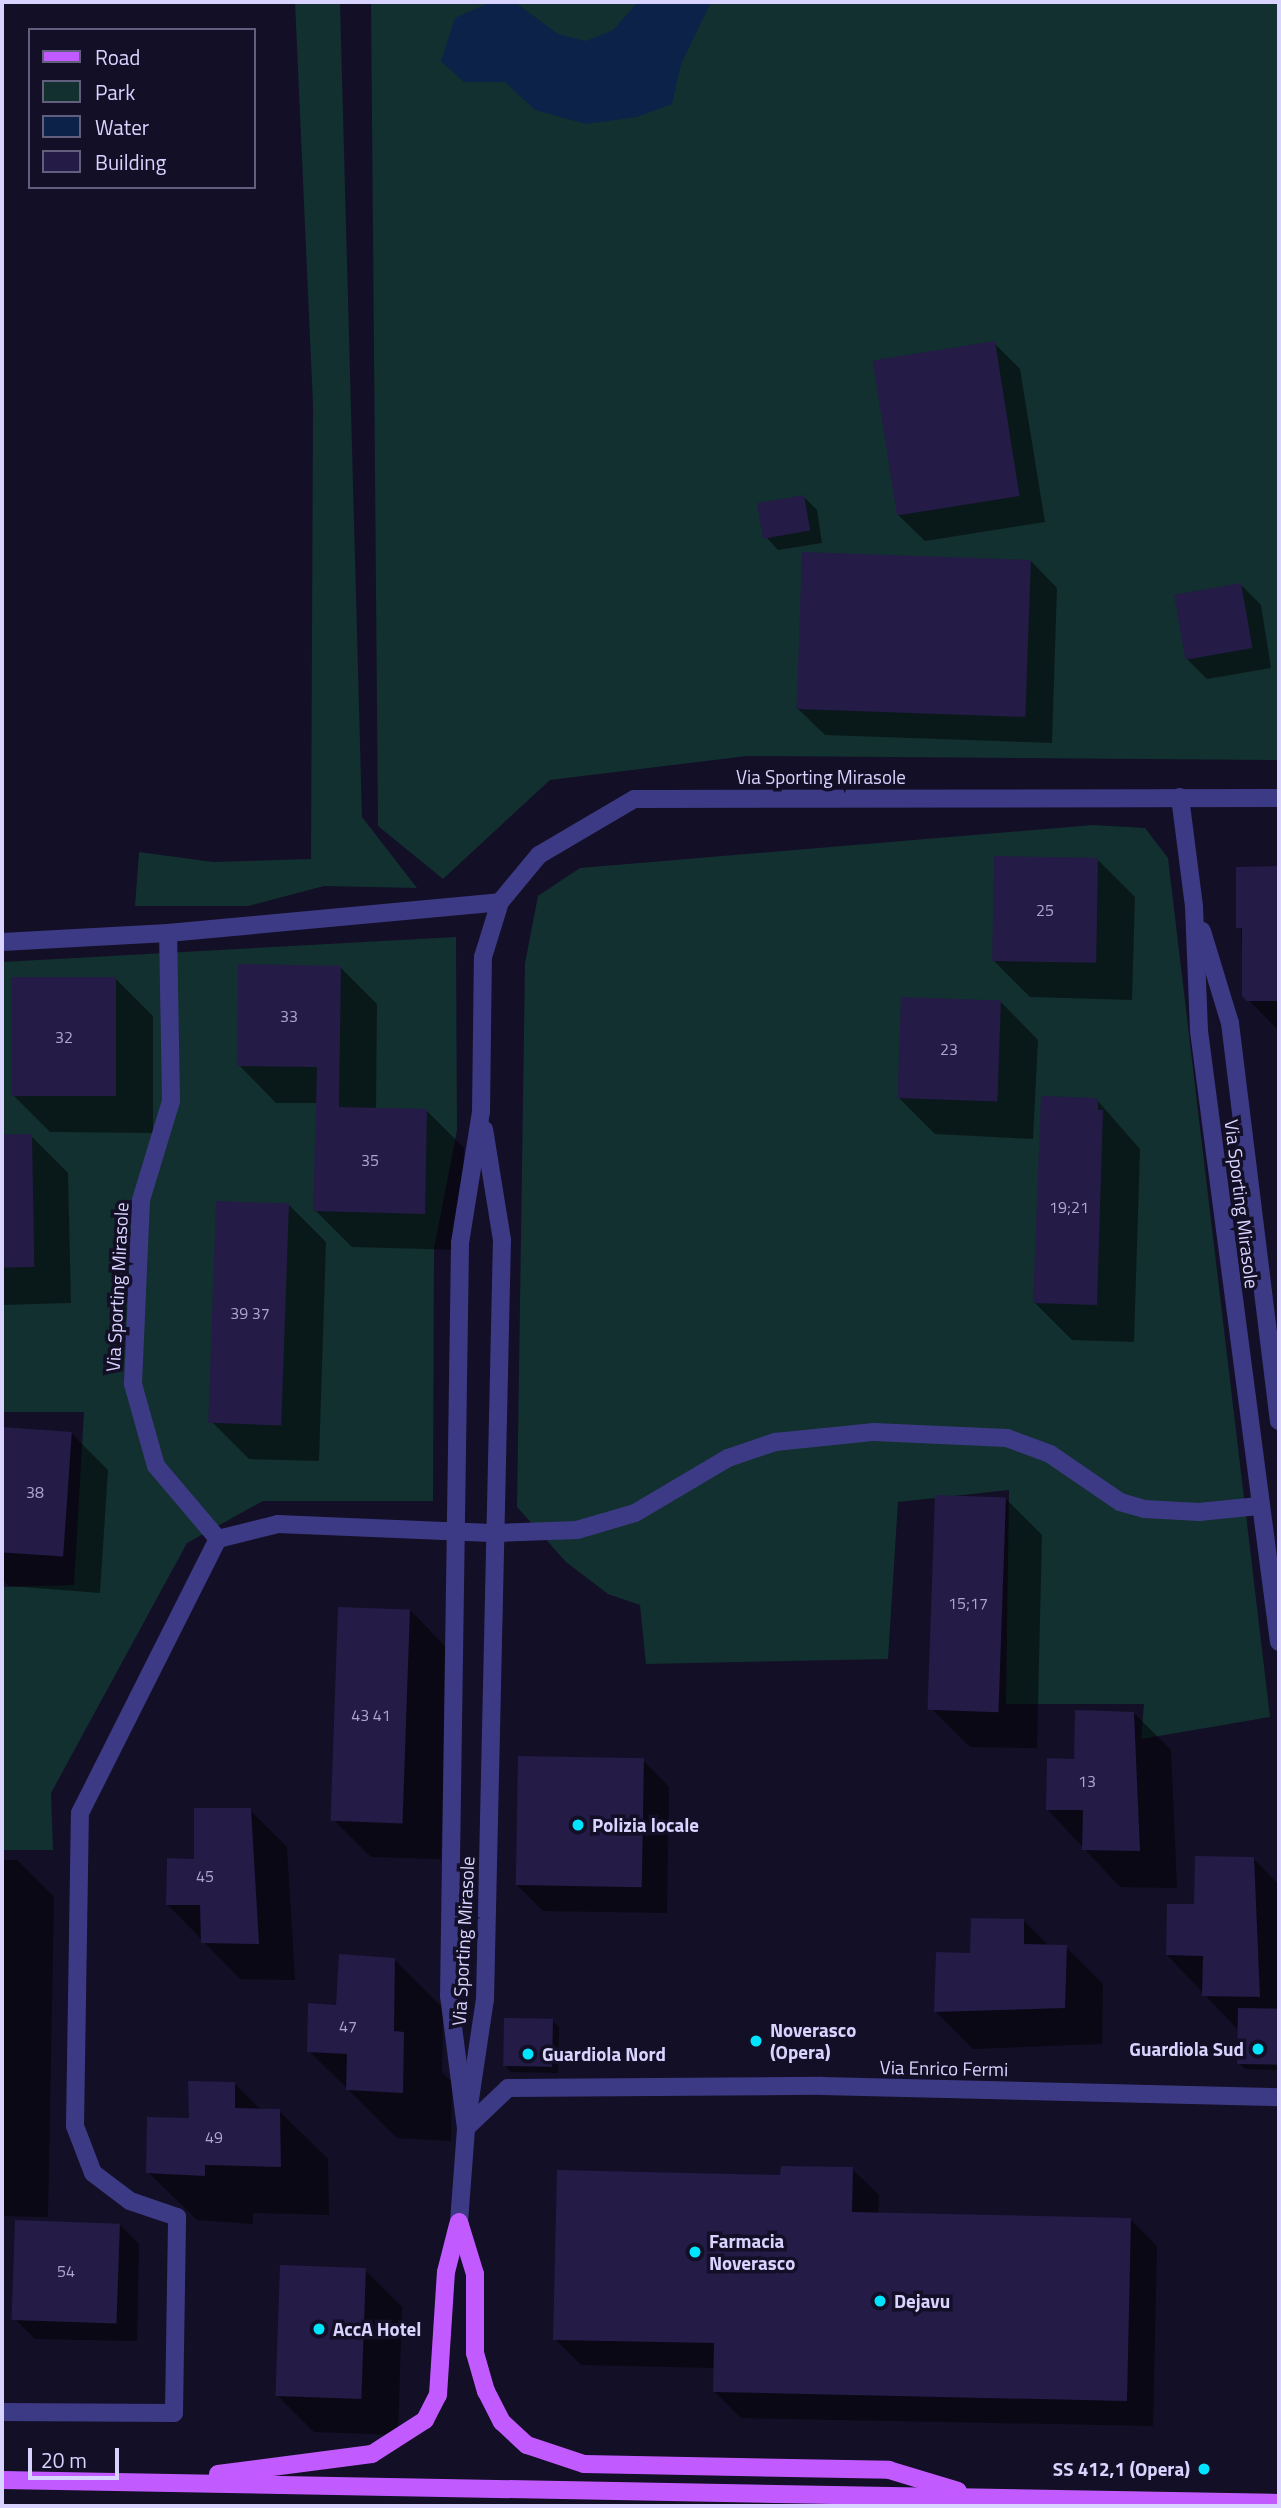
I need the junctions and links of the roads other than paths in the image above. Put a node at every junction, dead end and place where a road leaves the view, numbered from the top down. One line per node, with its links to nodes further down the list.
1 (1180, 797): 2 (street, Via Sporting Mirasole); 3 (street, Via Sporting Mirasole); 4 (street, Via Sporting Mirasole)
2 (1279, 798)
3 (500, 902): 5 (street); 7 (street, Via Sporting Mirasole)
4 (1194, 906): 8 (street, Via Sporting Mirasole); 9 (street, Via Sporting Mirasole)
5 (168, 933): 6 (street); 12 (street, Via Sporting Mirasole)
6 (2, 942)
7 (481, 1112): 10 (street, Via Sporting Mirasole); 11 (street, Via Sporting Mirasole)
8 (1279, 1420)
9 (1259, 1506): 11 (street); 13 (street, Via Sporting Mirasole)
10 (456, 1529): 11 (street); 12 (street); 15 (street, Via Sporting Mirasole)
11 (497, 1533): 15 (street, Via Sporting Mirasole)
12 (218, 1539): 17 (street)
13 (1279, 1642)
14 (1279, 2097): 15 (street, Via Enrico Fermi)
15 (466, 2128): 16 (street)
16 (459, 2222): 19 (main road); 20 (main road)
17 (2, 2412)
18 (2, 2480): 19 (main road)
19 (144, 2482): 20 (main road)
20 (977, 2497): 21 (main road)
21 (1279, 2503)

